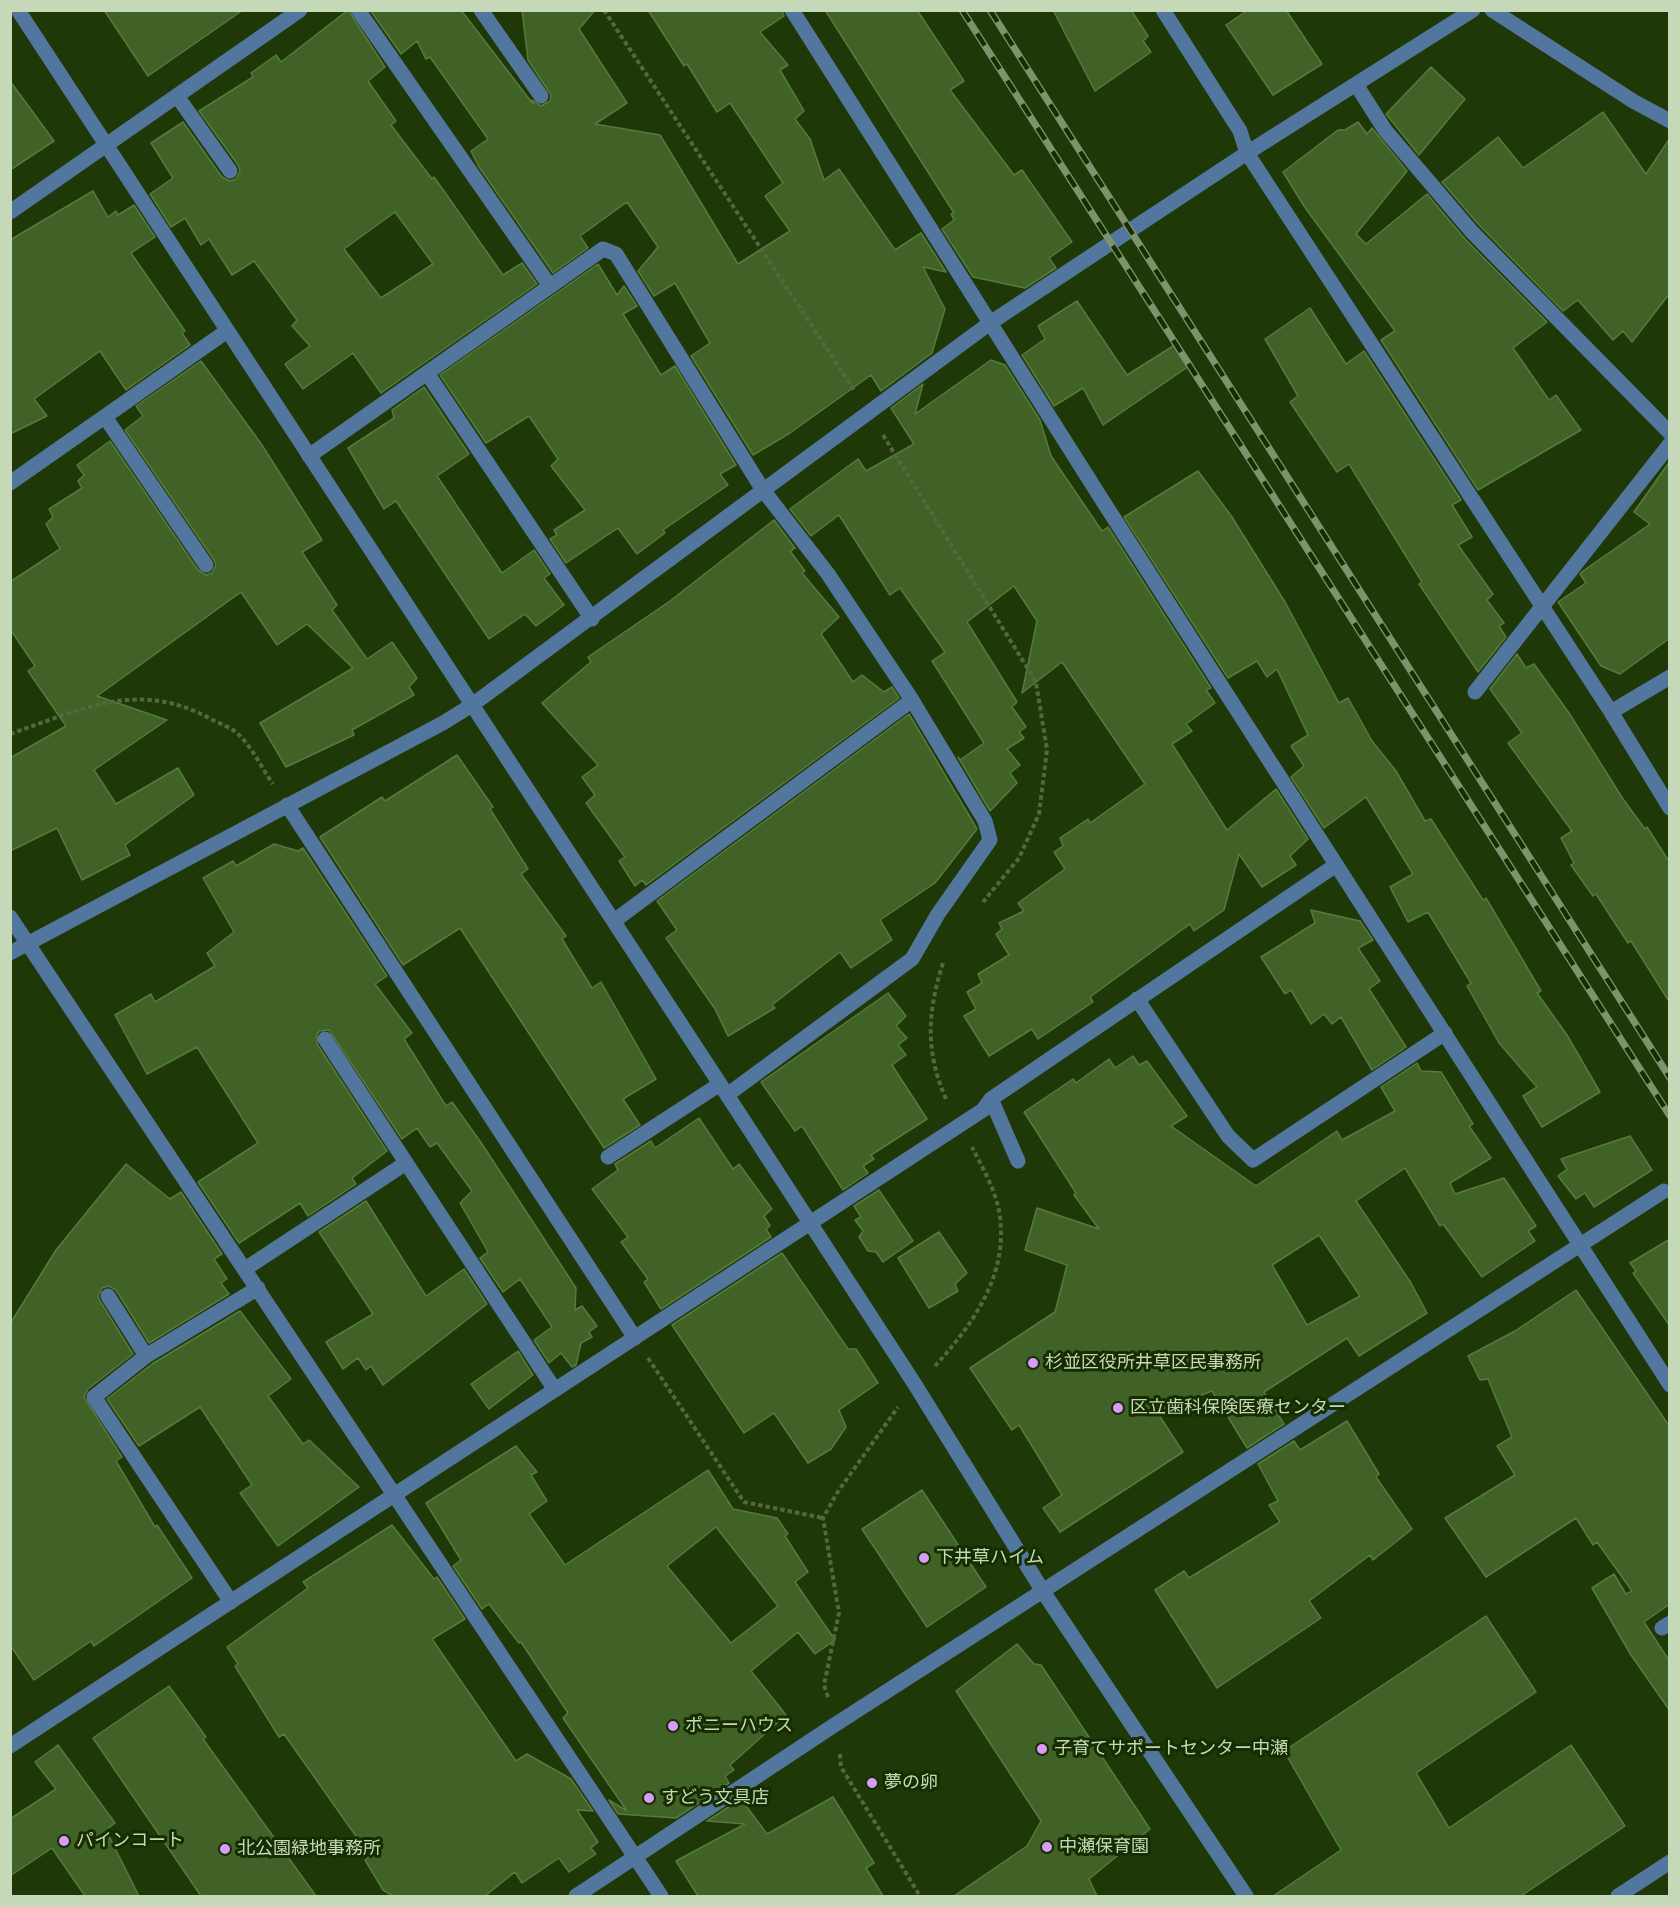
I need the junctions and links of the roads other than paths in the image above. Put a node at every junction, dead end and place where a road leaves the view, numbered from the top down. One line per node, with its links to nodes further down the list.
1 (18, 10): 13 (street)
2 (300, 10): 10 (street)
3 (358, 10): 17 (street)
4 (481, 10): 11 (street)
5 (792, 10): 18 (street)
6 (1163, 10): 14 (street)
7 (1473, 10): 9 (street)
8 (1492, 10): 12 (street)
9 (1357, 86): 14 (street); 22 (street)
10 (177, 96): 13 (street); 15 (street)
11 (541, 96)
12 (1670, 122)
13 (106, 146): 16 (street); 19 (street)
14 (1247, 153): 18 (street); 28 (street)
15 (230, 171)
16 (10, 212)
17 (550, 286): 20 (street); 26 (street)
18 (990, 322): 26 (street); 37 (street)
19 (227, 331): 21 (street); 24 (street)
20 (426, 373): 24 (street); 29 (street)
21 (105, 417): 25 (street); 27 (street)
22 (1670, 433)
23 (1670, 444): 28 (street)
24 (309, 456): 33 (street)
25 (10, 483)
26 (763, 490): 29 (street); 32 (street)
27 (206, 566)
28 (1542, 607): 31 (street); 34 (street)
29 (592, 619): 33 (street)
30 (1670, 677): 34 (street)
31 (1475, 692)
32 (912, 700): 39 (street); 45 (street)
33 (472, 705): 35 (street); 39 (street)
34 (1611, 712): 36 (street)
35 (287, 805): 40 (street); 56 (street)
36 (1670, 808)
37 (1336, 865): 42 (street); 43 (street)
38 (10, 917): 40 (street)
39 (614, 921): 45 (street)
40 (27, 942): 41 (street); 53 (street)
41 (10, 953)
42 (1137, 999): 43 (street); 46 (street)
43 (1445, 1033): 52 (street)
44 (325, 1039): 49 (street)
45 (724, 1089): 47 (street); 51 (street)
46 (991, 1099): 48 (street); 51 (street)
47 (608, 1157)
48 (1018, 1161)
49 (406, 1163): 53 (street); 59 (street)
50 (1664, 1191): 52 (street)
51 (812, 1224): 56 (street); 61 (street)
52 (1581, 1244): 58 (street); 61 (street)
53 (245, 1269): 54 (street)
54 (258, 1288): 57 (street); 60 (street)
55 (108, 1296): 57 (street)
56 (635, 1338): 59 (street)
57 (146, 1356): 62 (street)
58 (1670, 1385)
59 (555, 1390): 60 (street)
60 (394, 1496): 62 (street); 64 (street)
61 (1044, 1593): 64 (street); 68 (street)
62 (231, 1602): 63 (street)
63 (10, 1746)
64 (635, 1858): 66 (street); 67 (street)
65 (1670, 1862): 69 (street)
66 (576, 1896)
67 (661, 1896)
68 (1246, 1896)
69 (1618, 1896)

